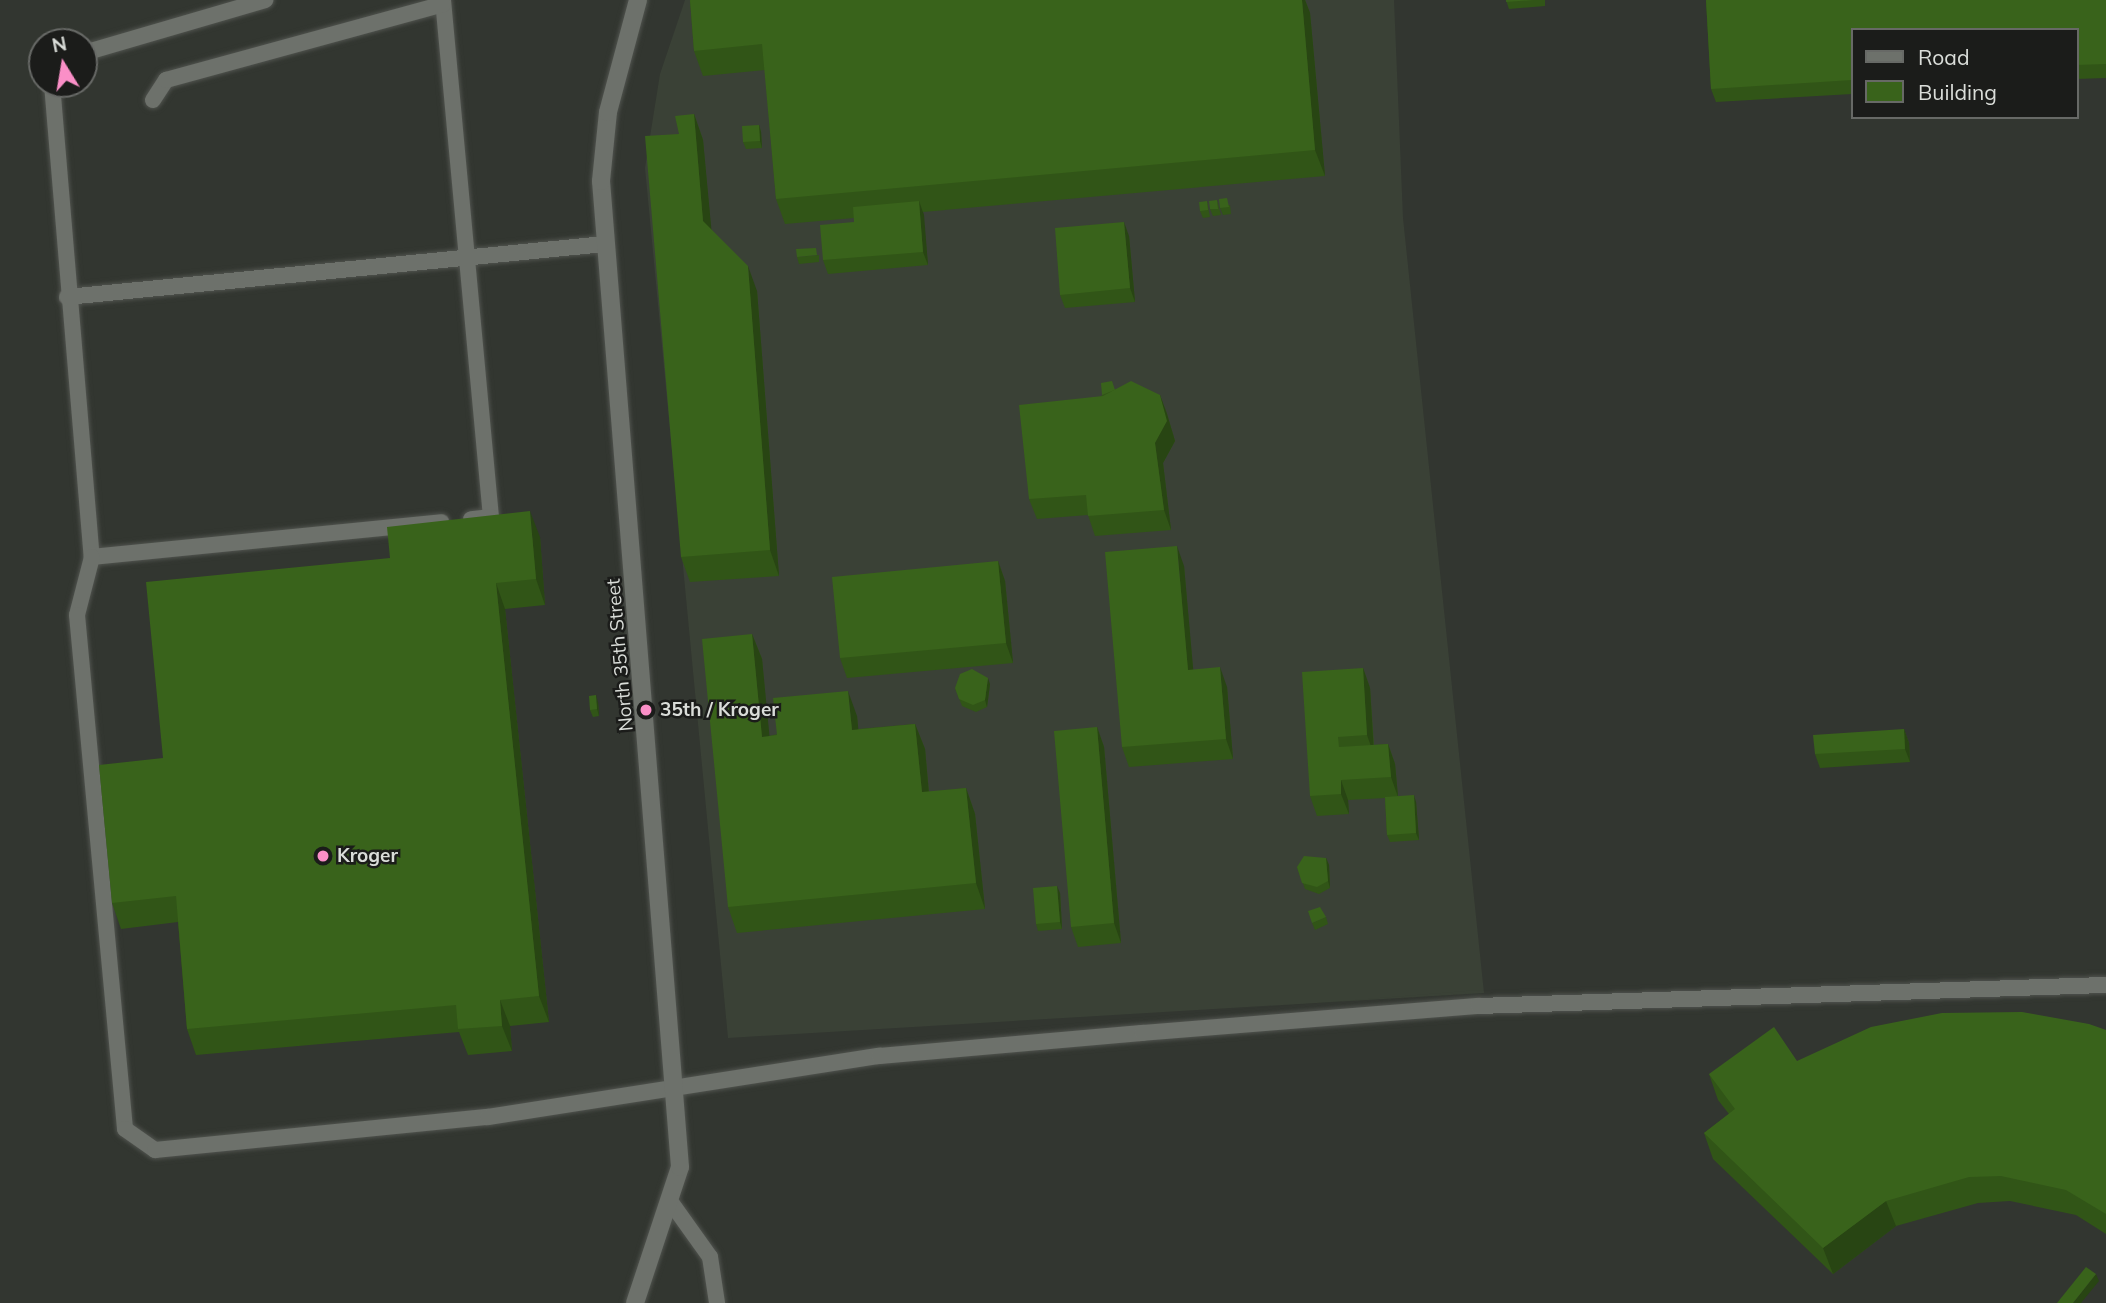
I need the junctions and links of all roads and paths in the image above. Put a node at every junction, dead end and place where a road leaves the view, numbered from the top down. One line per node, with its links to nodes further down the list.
1 (265, 0): 4 (lane)
2 (638, 0): 7 (street, North 35th Street)
3 (443, 2): 6 (lane); 8 (lane)
4 (98, 49)
5 (53, 98): 9 (lane)
6 (153, 100)
7 (605, 244): 8 (lane); 12 (street, North 35th Street)
8 (467, 257): 9 (lane); 10 (lane)
9 (67, 297): 10 (lane)
10 (92, 557): 12 (lane)
11 (2106, 985): 12 (lane)
12 (678, 1084): 13 (street, North 35th Street)
13 (670, 1201): 14 (street, North 35th Street); 15 (lane)
14 (635, 1303)
15 (717, 1303)

